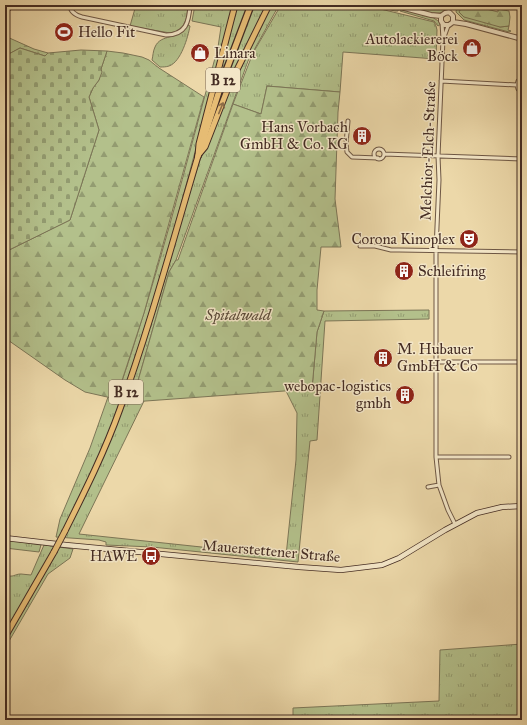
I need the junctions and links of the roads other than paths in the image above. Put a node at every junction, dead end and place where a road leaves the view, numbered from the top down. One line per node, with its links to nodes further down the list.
1 (8, 5): 9 (street)
2 (11, 5): 10 (main road)
3 (70, 5): 4 (street)
4 (190, 5)
5 (235, 5): 22 (main road, B 12)
6 (251, 5): 22 (highway, B 12)
7 (269, 5): 22 (main road, one-way to 7)
8 (393, 5): 11 (street)
9 (5, 7)
10 (5, 13)
11 (441, 20): 12 (street); 13 (street); 14 (street, Melchior-Elch-Straße)
12 (453, 21): 13 (street); 15 (street)
13 (448, 26): 14 (street, Melchior-Elch-Straße)
14 (443, 39): 17 (street, Melchior-Elch-Straße)
15 (522, 39)
16 (522, 79): 18 (street)
17 (441, 81): 18 (street); 23 (street, Melchior-Elch-Straße)
18 (517, 84): 19 (street)
19 (522, 91)
20 (348, 121): 24 (street)
21 (384, 154): 23 (street); 24 (street); 24 (street)
22 (198, 156): 38 (main road, B 12, bridge)
23 (438, 156): 25 (street); 27 (street, Melchior-Elch-Straße)
24 (378, 158)
25 (522, 159)
26 (360, 246): 27 (street)
27 (436, 250): 28 (street); 29 (street, Melchior-Elch-Straße)
28 (522, 252)
29 (436, 362): 30 (street); 31 (street, Melchior-Elch-Straße)
30 (522, 362)
31 (436, 457): 32 (street); 33 (street, Melchior-Elch-Straße)
32 (509, 457)
33 (439, 485): 34 (street); 36 (street, Melchior-Elch-Straße)
34 (428, 487)
35 (522, 506): 36 (main road, Mauerstettener Straße)
36 (455, 524): 37 (main road, Mauerstettener Straße)
37 (5, 538)
38 (5, 637)

